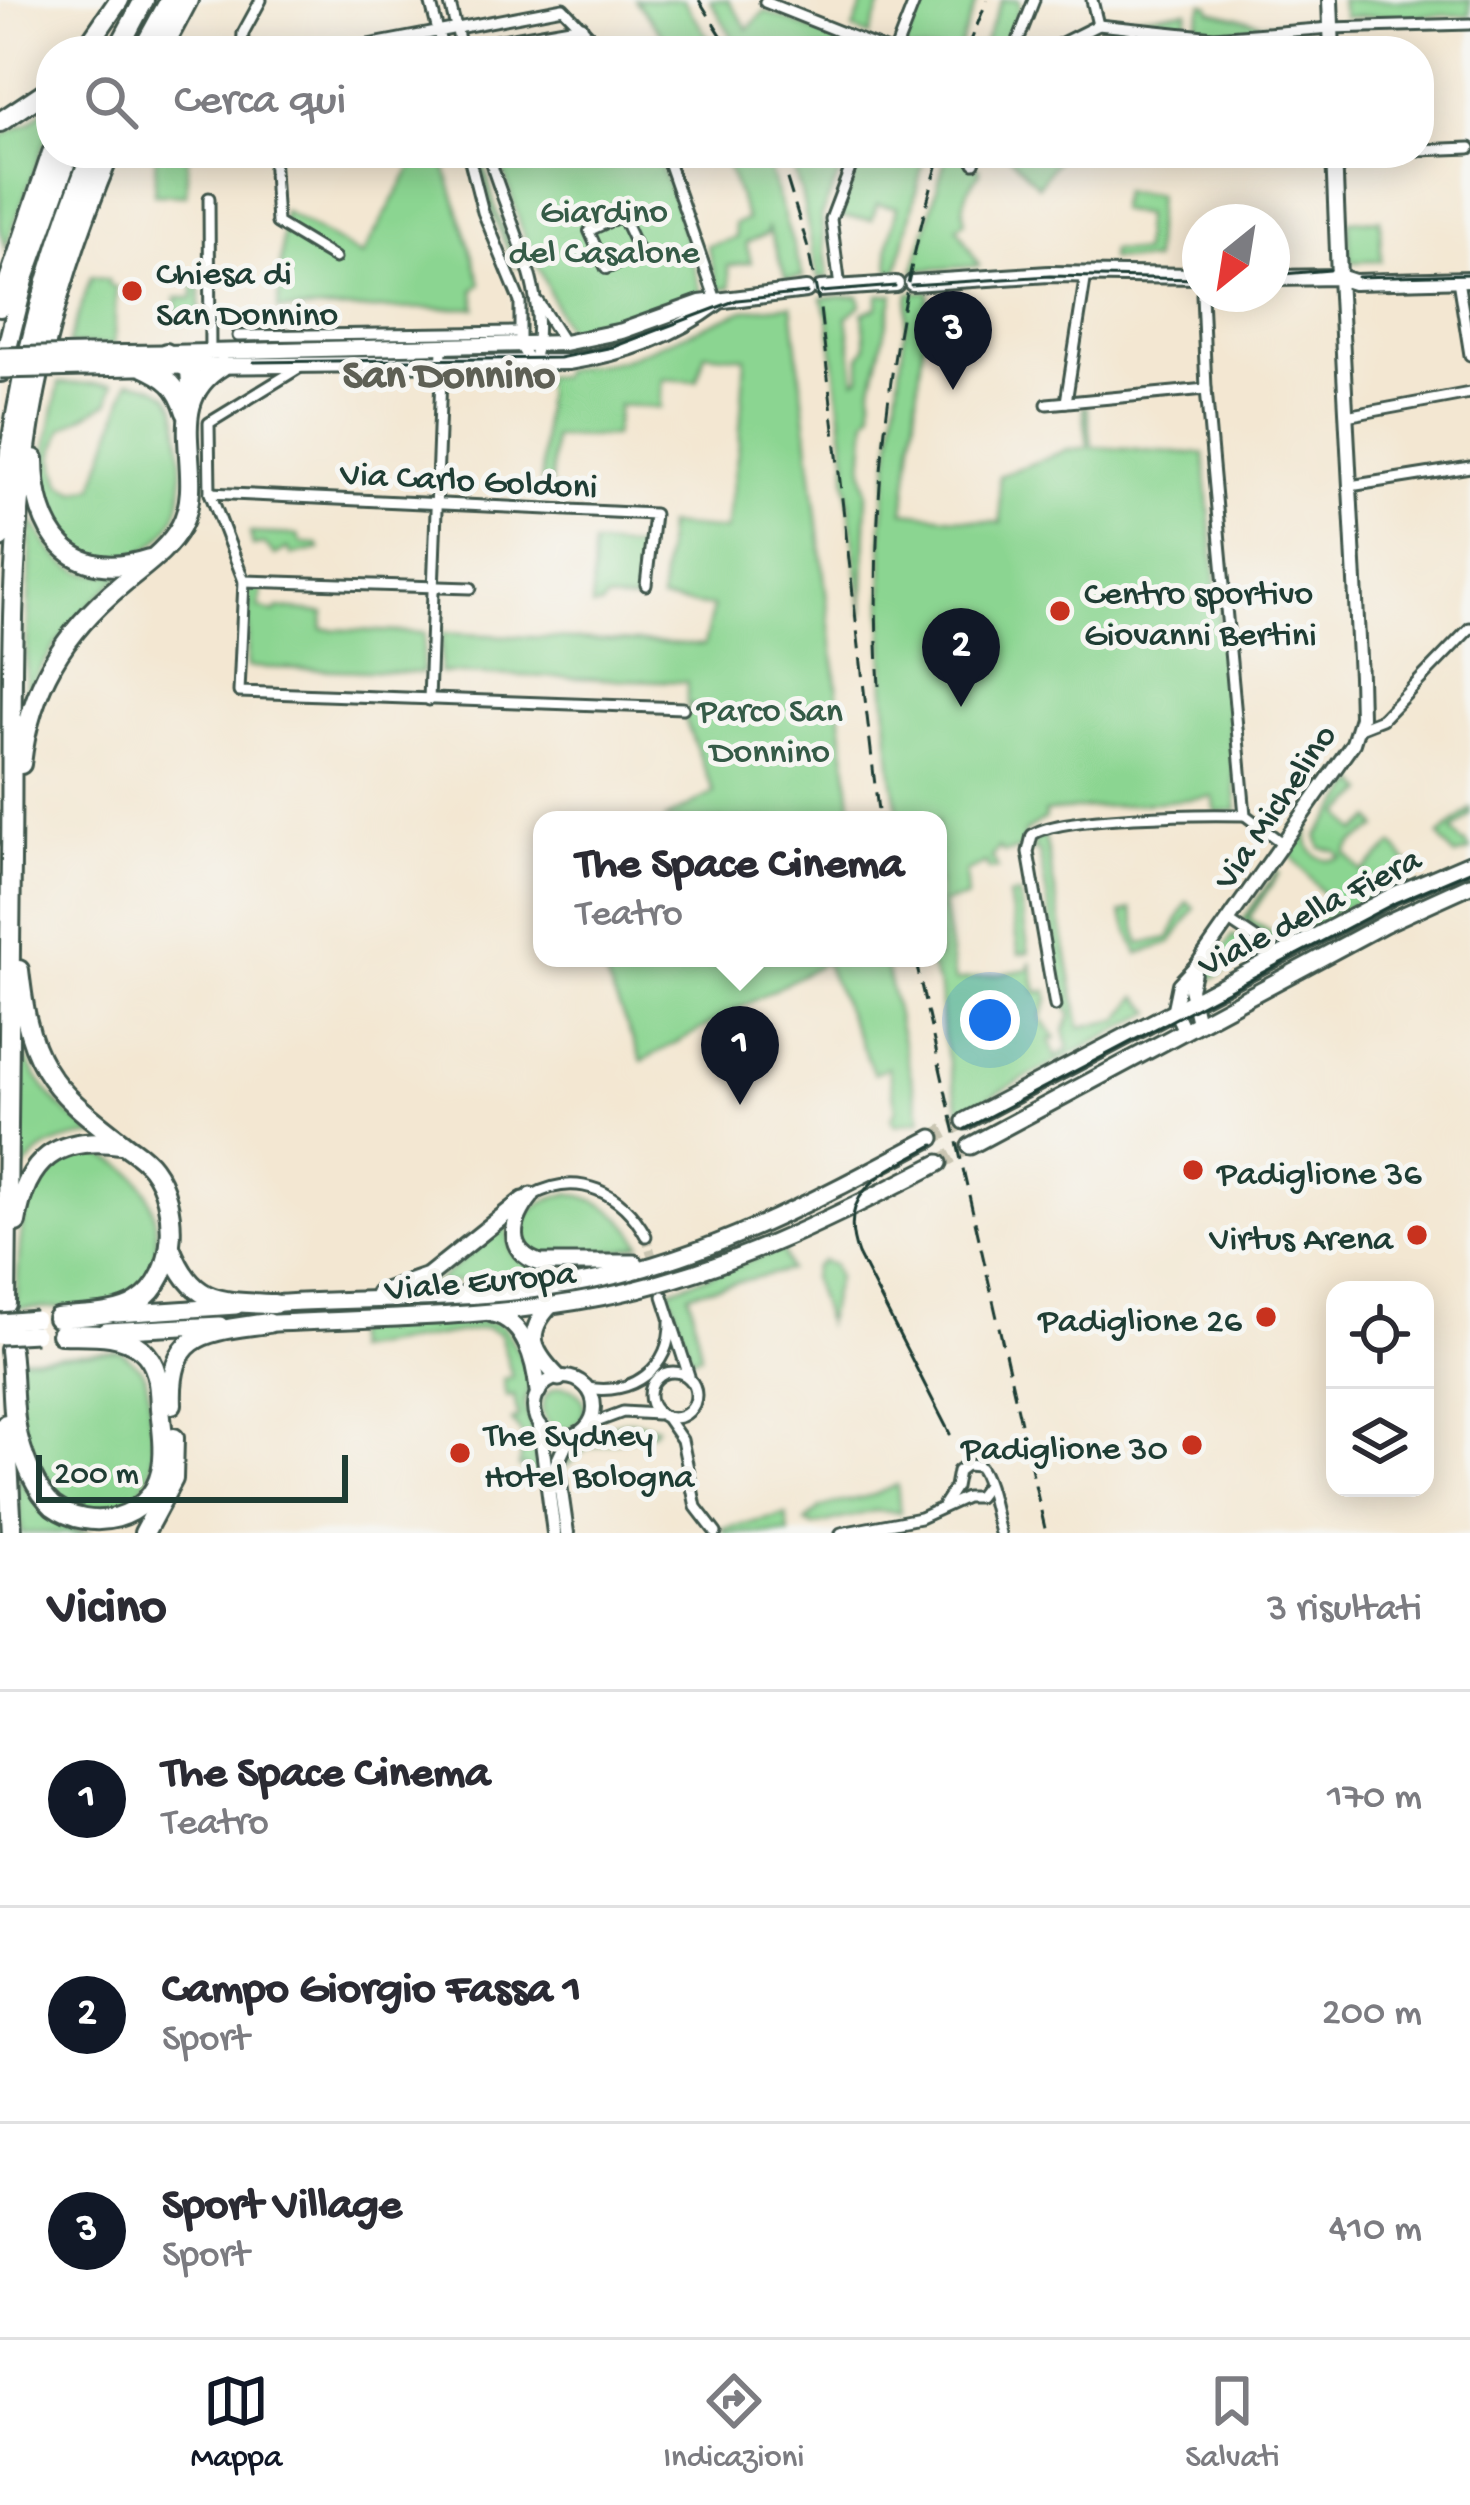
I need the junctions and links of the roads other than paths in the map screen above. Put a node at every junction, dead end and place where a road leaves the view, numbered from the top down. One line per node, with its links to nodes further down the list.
1 (121, 0): 19 (highway); 20 (highway)
2 (144, 0): 21 (highway)
3 (170, 0): 22 (highway)
4 (188, 0): 23 (highway)
5 (261, 0): 24 (street)
6 (430, 0): 18 (street)
7 (449, 0): 16 (street)
8 (915, 0): 31 (street)
9 (1034, 0): 32 (street)
10 (1092, 0): 14 (street)
11 (1330, 0): 17 (main road)
12 (765, 2): 30 (street)
13 (1470, 24): 17 (street)
14 (1098, 25): 33 (street); 34 (street)
15 (582, 26): 16 (street); 28 (street); 29 (street)
16 (457, 28): 18 (street); 27 (street)
17 (1331, 28): 35 (street); 36 (main road)
18 (439, 32): 25 (street); 26 (street)
19 (96, 36)
20 (105, 36)
21 (125, 36)
22 (150, 36)
23 (169, 36)
24 (243, 36)
25 (417, 36)
26 (439, 36)
27 (459, 36)
28 (530, 36)
29 (591, 36)
30 (853, 36)
31 (899, 36)
32 (1020, 36)
33 (1076, 36)
34 (1204, 36)
35 (1227, 36)
36 (1331, 36)
37 (36, 98): 38 (highway)
38 (0, 122)
39 (1470, 148): 40 (street)
40 (1434, 149)
41 (47, 168): 62 (highway)
42 (64, 168): 80 (highway)
43 (86, 168): 91 (highway)
44 (104, 168): 64 (highway)
45 (274, 168): 52 (street)
46 (472, 168): 66 (street)
47 (493, 168): 60 (street)
48 (670, 168): 61 (street)
49 (850, 168): 59 (street)
50 (1335, 168): 56 (main road)
51 (208, 198): 73 (street)
52 (335, 258)
53 (606, 269): 53 (street)
54 (1087, 274): 55 (main road); 59 (main road); 84 (street)
55 (1182, 276)
56 (1339, 277): 57 (main road); 58 (main road); 86 (street)
57 (1290, 278)
58 (1464, 279): 71 (street)
59 (839, 287): 61 (main road)
60 (538, 302): 67 (street); 68 (street)
61 (716, 303): 67 (main road); 75 (main road)
62 (0, 308)
63 (1203, 312): 81 (street)
64 (49, 331): 92 (highway); 103 (highway)
65 (238, 336): 66 (street)
66 (520, 339): 68 (main road); 69 (main road); 75 (street)
67 (564, 343): 68 (main road)
68 (538, 345): 75 (street)
69 (442, 349): 73 (main road); 79 (street)
70 (166, 353): 73 (main road); 74 (main road); 77 (highway)
71 (1470, 355)
72 (0, 356): 74 (main road, bridge)
73 (211, 357): 77 (highway); 78 (main road); 83 (highway)
74 (85, 361): 76 (main road); 80 (main road, bridge)
75 (532, 365): 79 (main road)
76 (142, 366): 77 (main road); 83 (highway)
77 (186, 366): 83 (highway)
78 (304, 366): 79 (main road); 89 (street)
79 (441, 366): 90 (street)
80 (0, 373)
81 (1206, 389): 84 (street); 101 (street)
82 (1470, 393): 86 (street)
83 (187, 396): 92 (highway)
84 (1066, 402): 85 (street)
85 (1047, 404)
86 (1346, 416): 88 (street)
87 (1470, 466): 88 (street)
88 (1349, 486): 100 (street)
89 (210, 493): 90 (street, Via Carlo Goldoni); 93 (street)
90 (436, 502): 94 (street, Via Carlo Goldoni); 95 (street)
91 (0, 538)
92 (154, 558): 103 (highway)
93 (244, 581): 95 (street); 98 (street)
94 (646, 585)
95 (434, 586): 96 (street); 98 (street)
96 (471, 588)
97 (1470, 628): 100 (street, Via Michelino)
98 (429, 700): 99 (street)
99 (683, 708)
100 (1360, 728): 102 (street, Via Michelino)
101 (1246, 815): 102 (street); 110 (street)
102 (1282, 843): 106 (street, Via Michelino)
103 (11, 862): 115 (highway); 125 (highway)
104 (1470, 863): 107 (main road, Viale della Fiera)
105 (1470, 885): 112 (main road, Viale della Fiera)
106 (1228, 920): 107 (street, Via Michelino); 108 (street, Via Michelino)
107 (1280, 955): 109 (main road, Viale della Fiera)
108 (1197, 965): 109 (street, Via Michelino); 111 (street, Via Michelino)
109 (1192, 1001): 111 (main road, Viale della Fiera); 112 (street, Via Michelino)
110 (1055, 1006)
111 (1174, 1011): 112 (street); 113 (main road)
112 (1191, 1026): 116 (main road)
113 (964, 1121)
114 (932, 1138): 121 (main road, Viale Europa)
115 (124, 1144): 120 (highway); 125 (highway)
116 (970, 1145)
117 (939, 1163): 124 (main road, Viale Europa)
118 (531, 1196): 119 (street); 121 (main road); 123 (main road)
119 (646, 1236)
120 (170, 1247): 126 (highway); 129 (highway)
121 (674, 1258): 123 (main road, Viale Europa)
122 (663, 1296): 128 (street)
123 (351, 1300): 126 (main road, Viale Europa)
124 (551, 1305): 127 (main road, Viale Europa); 132 (main road)
125 (3, 1313): 130 (main road, Viale Europa, bridge)
126 (271, 1313): 127 (main road, Viale Europa); 129 (main road, Viale Europa); 150 (highway)
127 (357, 1319): 137 (main road)
128 (670, 1321): 134 (street); 135 (street)
129 (59, 1326): 130 (main road, Viale Europa); 131 (highway)
130 (36, 1327): 131 (main road, Viale Europa, bridge)
131 (5, 1345): 149 (highway)
132 (559, 1378): 136 (street); 137 (street)
133 (657, 1379): 134 (street); 135 (street); 139 (street)
134 (691, 1380): 138 (street)
135 (630, 1386): 136 (street)
136 (587, 1388): 140 (street)
137 (538, 1391): 141 (street)
138 (688, 1413): 139 (street); 142 (street)
139 (664, 1416): 140 (street); 142 (street)
140 (588, 1425): 143 (street)
141 (540, 1426): 143 (street); 151 (street)
142 (680, 1435): 153 (street)
143 (568, 1437): 152 (street)
144 (987, 1485): 145 (street); 146 (street); 148 (street)
145 (955, 1487): 146 (street); 147 (street)
146 (970, 1498): 147 (street); 148 (street)
147 (941, 1508): 154 (street)
148 (992, 1510): 155 (street)
149 (12, 1533)
150 (144, 1533)
151 (554, 1533)
152 (567, 1533)
153 (716, 1533)
154 (842, 1533)
155 (1000, 1533)

